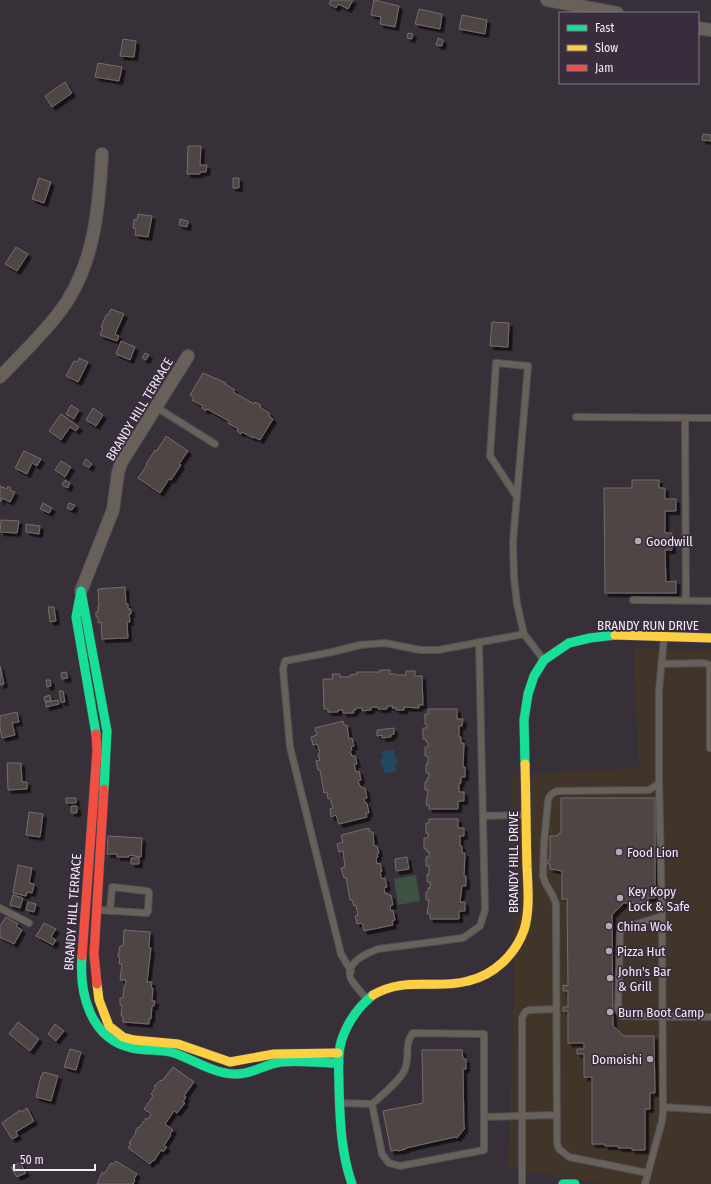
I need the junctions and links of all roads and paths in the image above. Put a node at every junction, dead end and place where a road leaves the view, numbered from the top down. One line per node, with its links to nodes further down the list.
1 (547, 0): 2 (street)
2 (612, 12)
3 (699, 28): 4 (street)
4 (711, 30)
5 (102, 154): 7 (street)
6 (188, 356): 8 (street, BRANDY HILL TERRACE)
7 (0, 377)
8 (156, 407): 12 (lane); 14 (street, BRANDY HILL TERRACE)
9 (576, 416): 10 (lane)
10 (685, 418): 11 (lane); 16 (lane)
11 (711, 418)
12 (215, 444)
13 (517, 497): 13 (lane); 18 (lane)
14 (82, 591): 29 (street, BRANDY HILL TERRACE); 30 (street, BRANDY HILL TERRACE)
15 (633, 600): 16 (lane)
16 (686, 601): 17 (lane)
17 (711, 601)
18 (524, 634): 21 (lane); 22 (lane)
19 (664, 636): 20 (street, BRANDY RUN DRIVE); 22 (street, BRANDY RUN DRIVE); 23 (lane)
20 (711, 638)
21 (479, 642): 27 (lane); 34 (lane)
22 (544, 660): 26 (street, BRANDY HILL DRIVE)
23 (662, 664): 24 (lane); 25 (lane)
24 (711, 748)
25 (659, 780): 32 (lane); 36 (lane)
26 (526, 815): 27 (lane); 35 (street, BRANDY HILL DRIVE)
27 (483, 816): 34 (lane)
28 (0, 908): 33 (lane)
29 (85, 909): 30 (lane); 40 (street, BRANDY HILL TERRACE)
30 (96, 910): 31 (lane); 39 (street, BRANDY HILL TERRACE)
31 (110, 911): 31 (lane)
32 (662, 916): 37 (lane); 37 (lane)
33 (29, 923)
34 (351, 971): 35 (lane)
35 (367, 999): 39 (street, BRANDY HILL DRIVE)
36 (556, 1009): 45 (lane); 46 (lane)
37 (662, 1016): 38 (lane); 43 (lane)
38 (711, 1017)
39 (338, 1053): 40 (street, BRANDY HILL DRIVE)
40 (339, 1063): 41 (street, BRANDY HILL DRIVE)
41 (340, 1103): 42 (lane); 49 (street, BRANDY HILL DRIVE)
42 (372, 1104): 47 (lane); 47 (lane)
43 (663, 1107): 44 (lane); 48 (lane)
44 (711, 1110)
45 (557, 1115): 46 (lane); 48 (lane)
46 (522, 1116): 47 (lane); 50 (lane)
47 (484, 1117)
48 (648, 1173): 53 (lane)
49 (352, 1184)
50 (522, 1184)
51 (563, 1184): 52 (street)
52 (575, 1184)
53 (646, 1184)

